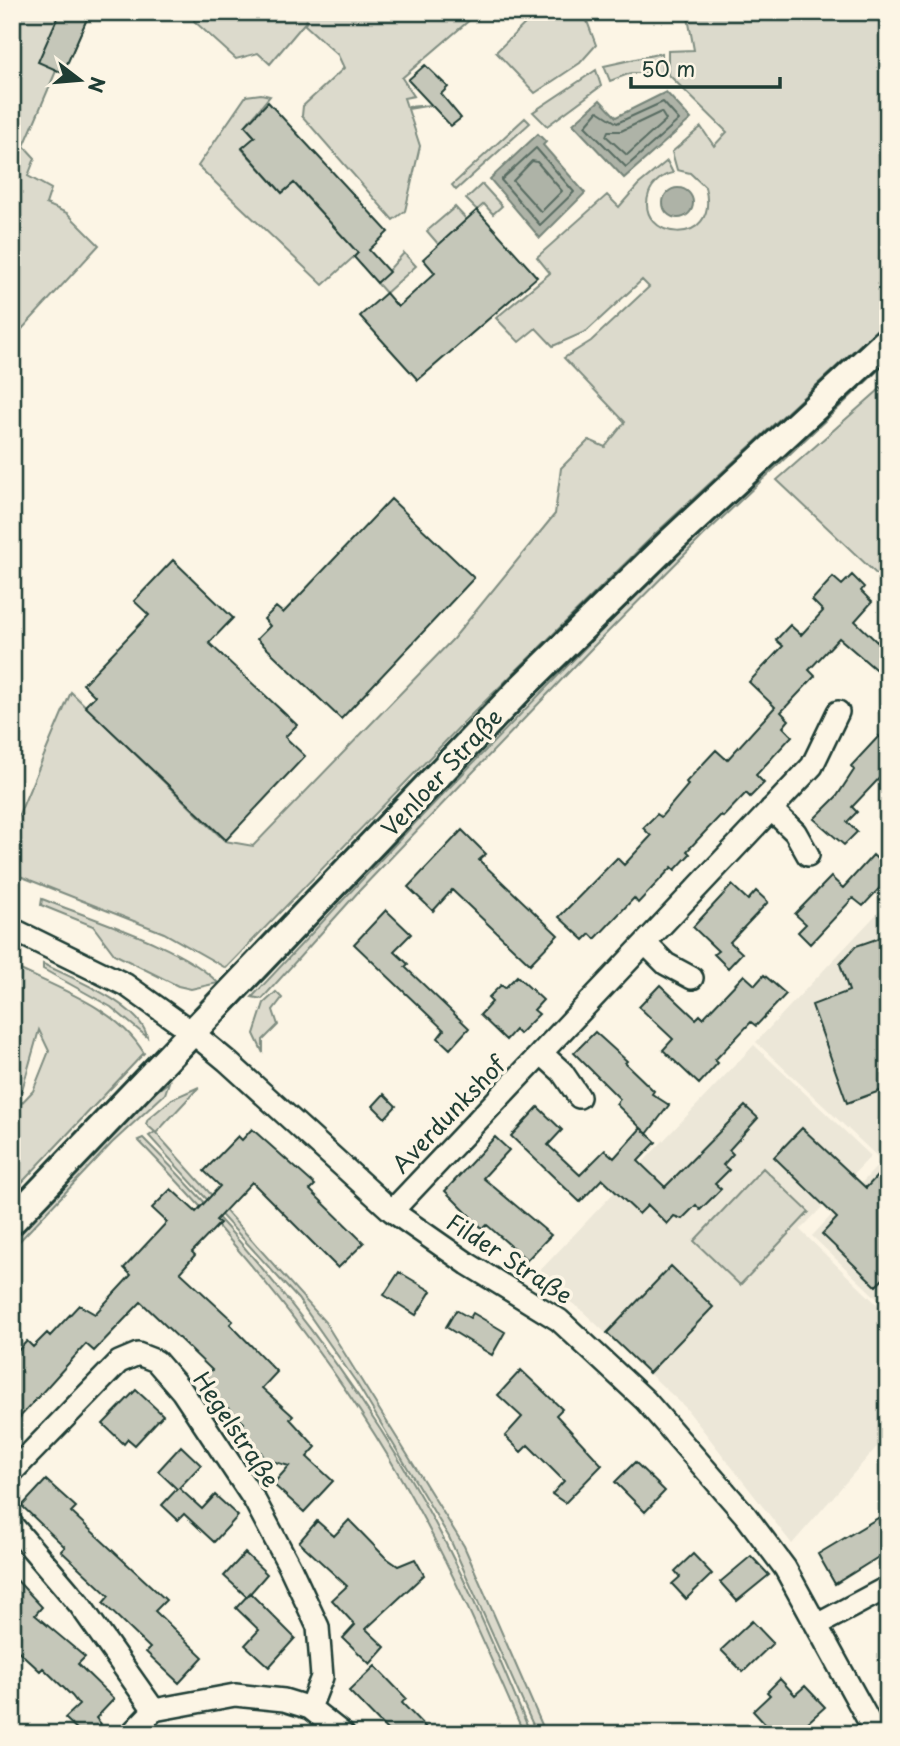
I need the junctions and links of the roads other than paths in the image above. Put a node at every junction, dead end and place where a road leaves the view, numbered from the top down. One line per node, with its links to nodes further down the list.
1 (888, 341): 8 (main road, Venloer Straße)
2 (838, 712): 3 (street, Averdunkshof)
3 (771, 809): 4 (street); 6 (street, Averdunkshof)
4 (808, 855)
5 (12, 929): 8 (street, Filder Straße)
6 (645, 943): 7 (street); 9 (street, Averdunkshof)
7 (692, 978)
8 (193, 1034): 11 (street, Filder Straße); 12 (main road, Venloer Straße)
9 (541, 1053): 10 (street); 11 (street, Averdunkshof)
10 (579, 1097)
11 (392, 1210): 16 (street, Filder Straße)
12 (12, 1221)
13 (12, 1472): 17 (street, Hegelstraße)
14 (12, 1525): 18 (street)
15 (888, 1587): 16 (street)
16 (817, 1625): 21 (street, Filder Straße)
17 (310, 1709): 18 (street); 20 (street)
18 (154, 1710): 19 (street)
19 (131, 1734)
20 (343, 1734)
21 (876, 1734)

